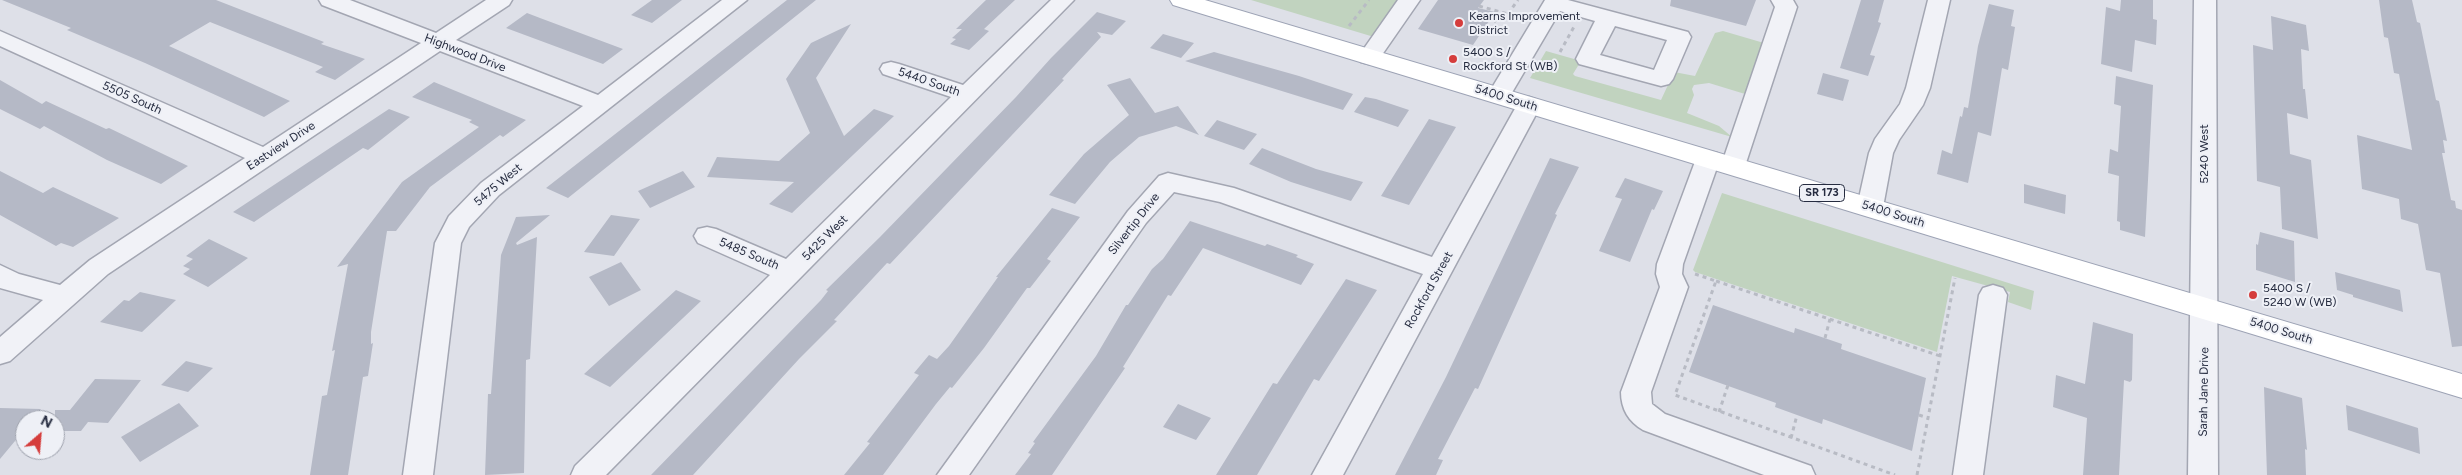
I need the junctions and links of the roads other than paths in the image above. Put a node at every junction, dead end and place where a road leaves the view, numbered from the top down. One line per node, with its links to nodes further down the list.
1 (330, 0): 13 (street, Highwood Drive)
2 (501, 0): 13 (street, Eastview Drive)
3 (736, 0): 18 (street, 5475 West)
4 (1063, 0): 16 (street, 5425 West)
5 (1409, 0): 14 (street)
6 (1782, 0): 21 (street)
7 (1939, 0): 22 (street)
8 (2206, 0): 29 (street, 5240 West)
9 (1197, 2): 14 (main road, 5400 South / SR 173)
10 (1555, 2): 11 (street); 17 (street)
11 (1608, 18)
12 (0, 38): 20 (street, 5505 South)
13 (437, 42): 18 (street, Highwood Drive); 20 (street, Eastview Drive)
14 (1369, 57): 17 (main road, 5400 South / SR 173)
15 (891, 69): 16 (street, 5440 South)
16 (968, 96): 25 (street, 5425 West)
17 (1499, 96): 19 (main road, 5400 South / SR 173)
18 (600, 104): 32 (street, 5475 West)
19 (1529, 105): 21 (main road, 5400 South / SR 173); 24 (street, Rockford Street)
20 (264, 157): 28 (street, Eastview Drive)
21 (1721, 162): 22 (main road, 5400 South / SR 173); 36 (street)
22 (1870, 207): 29 (main road, 5400 South / SR 173)
23 (707, 236): 25 (street, 5485 South)
24 (1440, 270): 34 (street, Silvertip Drive); 35 (street, Rockford Street)
25 (790, 272): 33 (street, 5425 West)
26 (0, 275): 28 (street)
27 (1993, 295): 37 (street)
28 (63, 296): 30 (street, Eastview Drive)
29 (2203, 308): 31 (main road, 5400 South / SR 173); 38 (street, Sarah Jane Drive)
30 (0, 352)
31 (2462, 386)
32 (419, 469)
33 (586, 475)
34 (952, 475)
35 (1327, 475)
36 (1800, 475)
37 (1968, 475)
38 (2202, 475)

